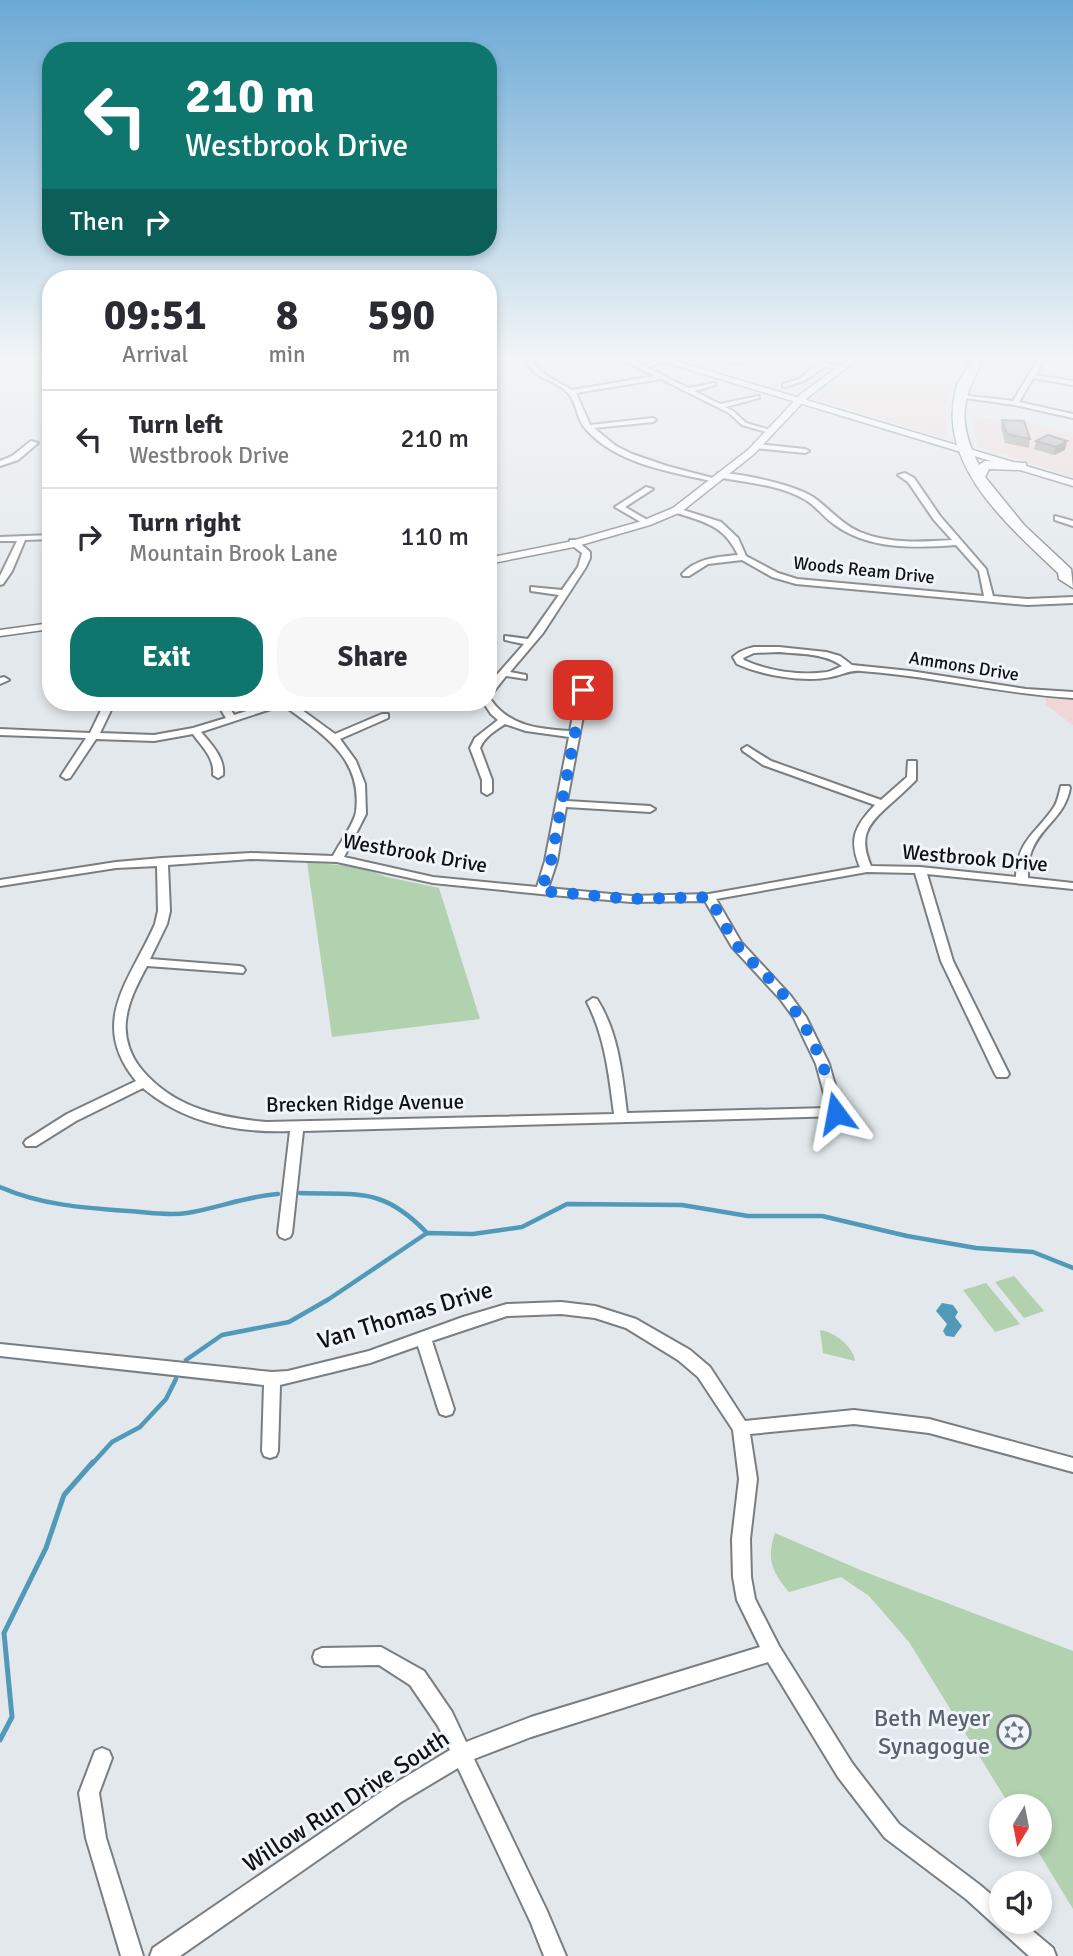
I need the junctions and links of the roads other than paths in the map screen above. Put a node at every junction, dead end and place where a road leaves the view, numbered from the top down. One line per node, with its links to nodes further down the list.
1 (29, 447): 8 (street)
2 (619, 447): 11 (street)
3 (755, 447): 11 (street)
4 (769, 447): 7 (street)
5 (958, 447): 6 (main road)
6 (964, 449): 9 (main road); 12 (main road)
7 (805, 451)
8 (0, 464)
9 (1021, 466): 12 (main road); 13 (main road)
10 (902, 475): 23 (street)
11 (718, 478): 15 (street); 23 (street)
12 (978, 479): 27 (main road)
13 (1073, 483)
14 (649, 489): 17 (street)
15 (677, 510): 17 (street); 24 (street, Woods Ream Drive)
16 (1058, 518): 18 (street)
17 (646, 523): 22 (street)
18 (1073, 524)
19 (42, 537): 21 (street)
20 (0, 538): 21 (street)
21 (22, 538): 28 (street)
22 (573, 542): 25 (street); 30 (street)
23 (957, 542): 31 (street)
24 (743, 557): 26 (street); 31 (street, Woods Ream Drive)
25 (497, 558)
26 (686, 574)
27 (1070, 576)
28 (0, 582)
29 (534, 589): 30 (street)
30 (564, 593): 36 (street)
31 (989, 598): 32 (street, Woods Ream Drive)
32 (1073, 600)
33 (42, 629): 34 (street)
34 (0, 635)
35 (508, 638): 36 (street)
36 (530, 642): 38 (street)
37 (850, 668): 37 (street, Ammons Drive); 42 (street, Ammons Drive)
38 (503, 673): 39 (street); 40 (street)
39 (523, 677)
40 (497, 681)
41 (583, 690): 53 (street)
42 (1073, 695)
43 (106, 711): 54 (street)
44 (226, 711): 49 (street)
45 (256, 711): 49 (street)
46 (296, 711): 55 (street)
47 (494, 711): 50 (street)
48 (384, 716): 55 (street)
49 (232, 719): 51 (street)
50 (504, 720): 53 (street); 61 (street)
51 (195, 731): 54 (street); 58 (street)
52 (0, 732): 54 (street)
53 (575, 734): 62 (street)
54 (91, 737): 59 (street)
55 (334, 738): 65 (street)
56 (747, 749): 63 (street)
57 (912, 763): 63 (street)
58 (218, 775)
59 (66, 776)
60 (1065, 788): 69 (street)
61 (486, 792)
62 (562, 804): 64 (street); 72 (street)
63 (884, 805): 67 (street)
64 (650, 809)
65 (337, 859): 66 (street, Westbrook Drive); 72 (street, Westbrook Drive)
66 (162, 861): 70 (street, Westbrook Drive); 74 (street, Brecken Ridge Avenue)
67 (867, 869): 68 (street, Westbrook Drive); 73 (street, Westbrook Drive)
68 (920, 870): 69 (street, Westbrook Drive); 77 (street)
69 (1022, 881): 71 (street, Westbrook Drive)
70 (0, 883)
71 (1073, 886)
72 (541, 891): 73 (street, Westbrook Drive)
73 (709, 897): 79 (street, Brecken Ridge Avenue)
74 (145, 962): 75 (street); 78 (street, Brecken Ridge Avenue)
75 (239, 970)
76 (593, 1002): 79 (street)
77 (1002, 1074)
78 (144, 1083): 80 (street, Brecken Ridge Avenue); 81 (street)
79 (621, 1117): 80 (street, Brecken Ridge Avenue)
80 (297, 1126): 82 (street)
81 (31, 1143)
82 (285, 1233)
83 (424, 1339): 85 (street, Van Thomas Drive); 86 (street); 87 (street, Van Thomas Drive)
84 (0, 1350): 85 (street, Van Thomas Drive)
85 (272, 1379): 88 (street)
86 (446, 1409)
87 (741, 1428): 89 (street); 90 (street, Van Thomas Drive)
88 (270, 1451)
89 (1073, 1465)
90 (772, 1652): 92 (street, Willow Run Drive South); 94 (street, Van Thomas Drive)
91 (321, 1657): 92 (street)
92 (462, 1754): 97 (street, Willow Run Drive South); 98 (street)
93 (102, 1758): 96 (street)
94 (989, 1906)
95 (1020, 1934): 99 (street)
96 (132, 1956)
97 (161, 1956)
98 (555, 1956)
99 (1045, 1956)

